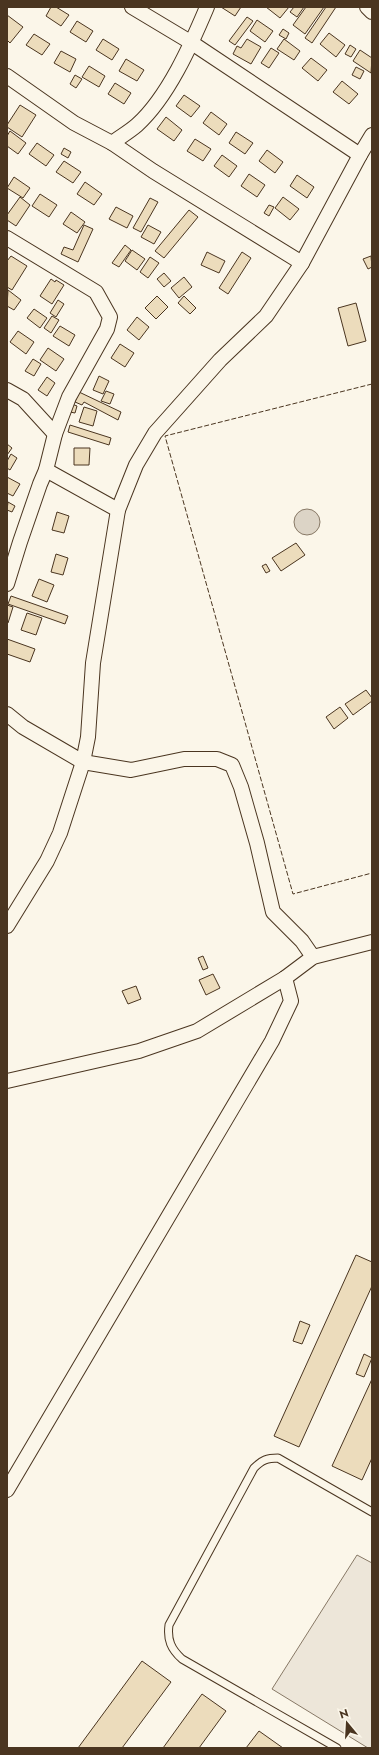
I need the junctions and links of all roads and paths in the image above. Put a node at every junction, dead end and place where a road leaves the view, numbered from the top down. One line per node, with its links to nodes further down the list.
1 (132, 7): 5 (street)
2 (207, 7): 5 (street)
3 (367, 7): 4 (street)
4 (372, 12)
5 (192, 43): 8 (street); 9 (street)
6 (7, 76): 8 (street)
7 (372, 135): 9 (street)
8 (112, 143): 11 (street)
9 (360, 155): 11 (street)
10 (7, 238): 13 (street)
11 (302, 263): 15 (street)
12 (7, 390): 13 (street)
13 (55, 434): 14 (street)
14 (46, 470): 15 (street); 16 (street)
15 (118, 510): 19 (street)
16 (13, 539): 17 (street)
17 (7, 584)
18 (7, 714): 19 (street)
19 (83, 762): 20 (street); 22 (street)
20 (7, 926)
21 (372, 942): 22 (street)
22 (313, 957): 23 (street)
23 (284, 978): 24 (street); 25 (street)
24 (7, 1081)
25 (7, 1490)
26 (372, 1512): 27 (lane)
27 (337, 1748)

